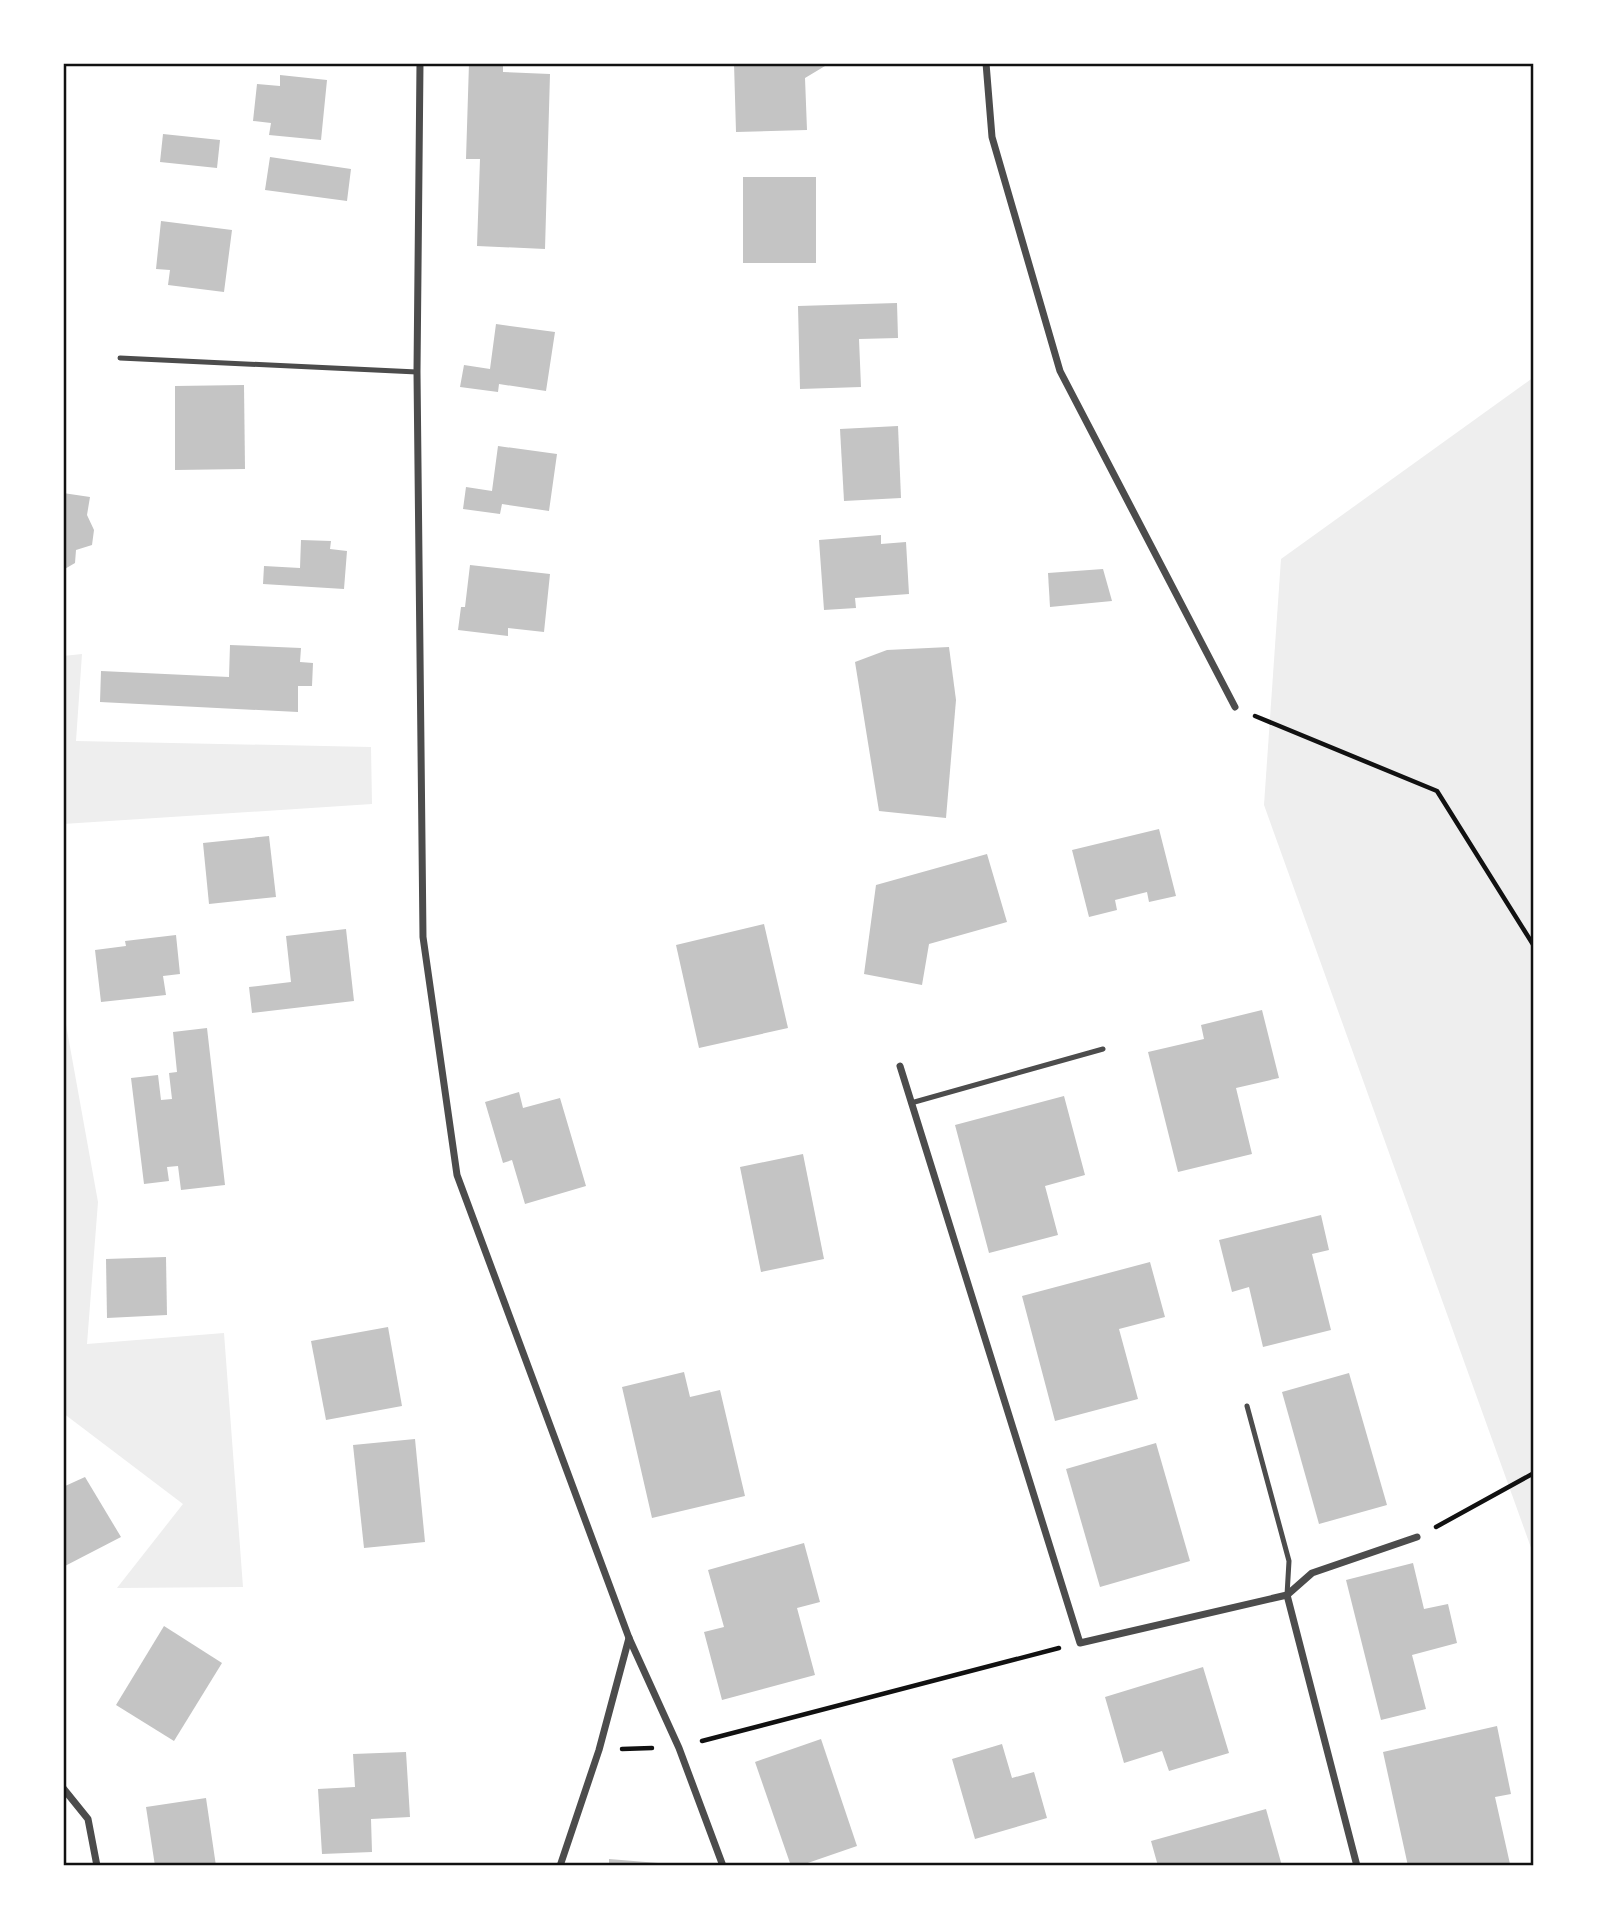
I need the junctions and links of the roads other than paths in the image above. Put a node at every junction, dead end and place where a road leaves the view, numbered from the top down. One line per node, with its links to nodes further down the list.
1 (420, 63): 4 (street)
2 (986, 63): 5 (street)
3 (120, 358): 4 (lane)
4 (417, 372): 12 (street)
5 (1235, 707)
6 (1103, 1049): 8 (lane)
7 (900, 1066): 8 (street)
8 (911, 1103): 11 (street)
9 (1247, 1406): 11 (lane)
10 (1416, 1537): 11 (street)
11 (1287, 1595): 17 (street)
12 (629, 1638): 15 (street); 16 (street)
13 (63, 1788): 14 (street)
14 (97, 1866)
15 (560, 1866)
16 (723, 1866)
17 (1357, 1866)

